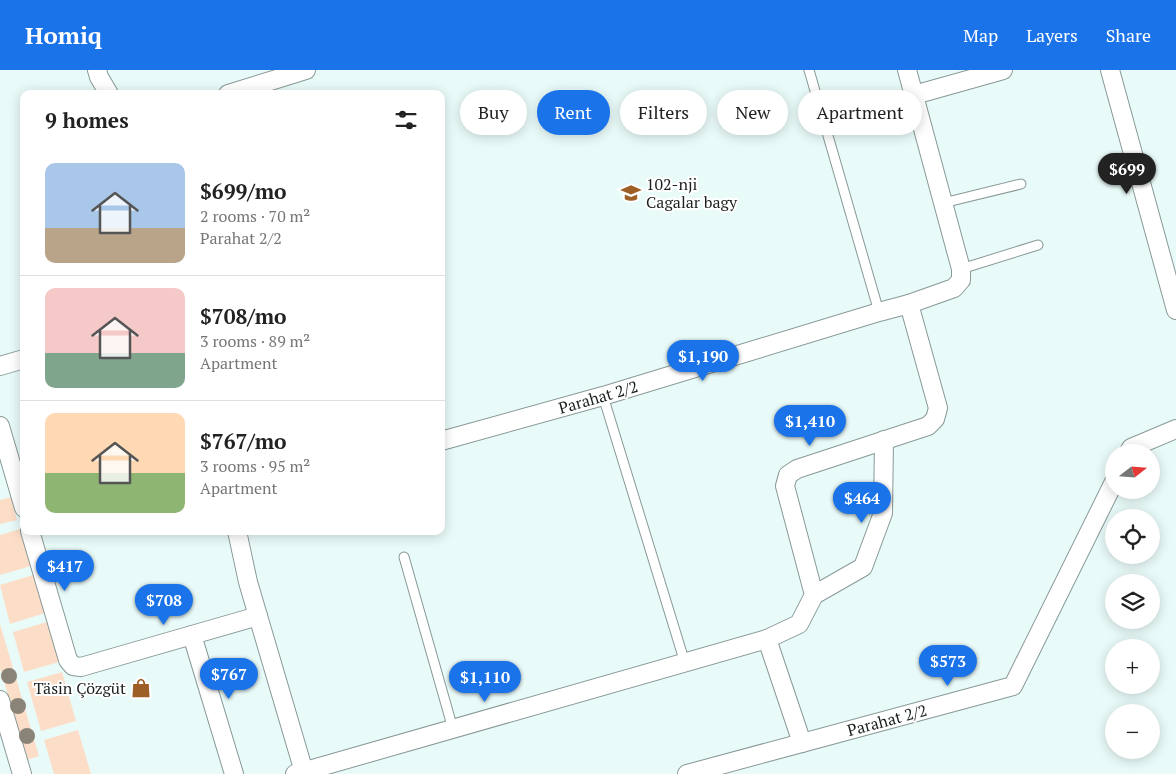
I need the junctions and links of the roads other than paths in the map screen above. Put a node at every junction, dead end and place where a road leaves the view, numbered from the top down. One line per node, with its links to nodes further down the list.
1 (97, 70): 8 (street)
2 (306, 70): 7 (street)
3 (809, 70): 18 (lane)
4 (907, 70): 9 (street)
5 (1003, 70): 10 (street)
6 (1110, 70): 17 (street)
7 (258, 89)
8 (107, 90)
9 (913, 90)
10 (922, 93)
11 (922, 125): 13 (street)
12 (1021, 184): 13 (lane)
13 (943, 203): 15 (street)
14 (1038, 245): 15 (lane)
15 (961, 269): 16 (street, Parahat 2/2)
16 (909, 304): 18 (street, Parahat 2/2); 25 (street)
17 (1176, 310)
18 (879, 312): 21 (street, Parahat 2/2)
19 (20, 360): 20 (street)
20 (0, 366)
21 (603, 396): 24 (street, Parahat 2/2); 36 (lane)
22 (0, 426): 27 (street)
23 (1176, 429): 26 (street)
24 (445, 440)
25 (884, 440): 32 (street); 32 (street)
26 (1140, 444)
27 (20, 494)
28 (1106, 499): 39 (street, Parahat 2/2)
29 (31, 535): 34 (street)
30 (238, 535): 33 (street)
31 (404, 557): 38 (lane)
32 (814, 595): 35 (street)
33 (258, 616): 34 (street); 40 (street)
34 (192, 635): 42 (street)
35 (767, 639): 36 (street); 39 (street)
36 (684, 663): 38 (street)
37 (0, 700): 41 (street)
38 (453, 729): 40 (street)
39 (802, 743): 43 (street, Parahat 2/2)
40 (299, 773)
41 (22, 774)
42 (234, 774)
43 (687, 774)

